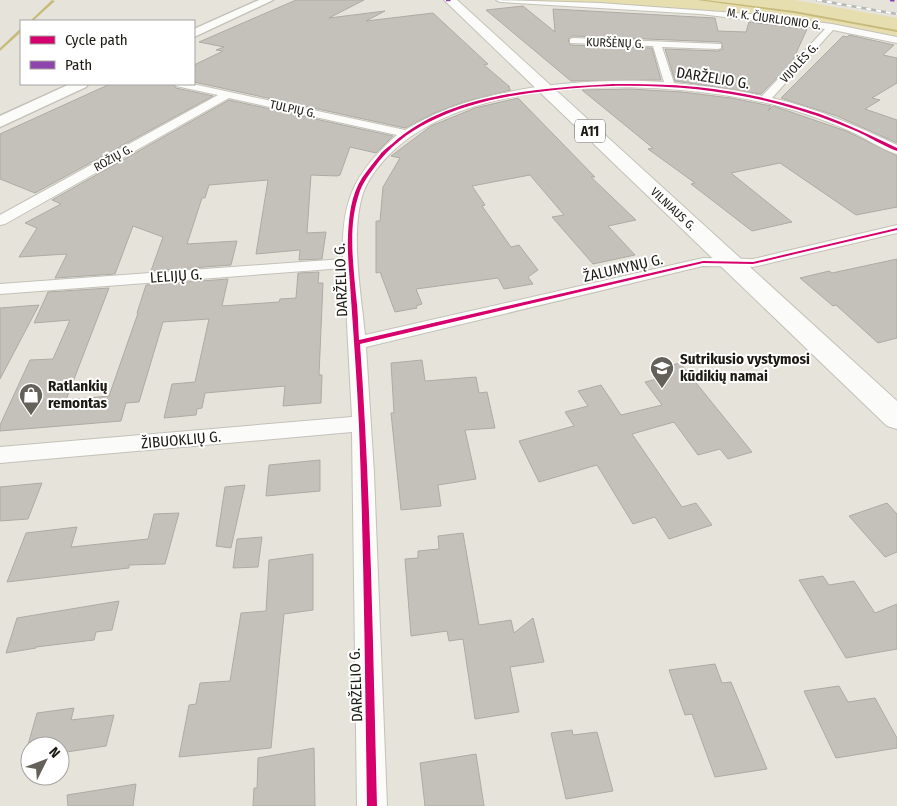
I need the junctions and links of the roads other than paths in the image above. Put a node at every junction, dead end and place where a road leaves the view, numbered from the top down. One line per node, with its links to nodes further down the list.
1 (268, 0): 6 (main road)
2 (450, 0): 3 (street); 14 (highway, VILNIAUS G. / A11)
3 (454, 0)
4 (500, 0): 5 (street, M. K. ČIURLIONIO G.)
5 (832, 26): 7 (street, M. K. ČIURLIONIO G.); 16 (street, VIJOLĖS G.)
6 (195, 33)
7 (897, 40)
8 (574, 42): 9 (street, KURŠĖNŲ G.)
9 (657, 44): 10 (street, KURŠĖNŲ G.); 11 (street, KURŠĖNŲ G.)
10 (718, 46)
11 (669, 84): 14 (street, DARŽELIO G.); 16 (street, DARŽELIO G.)
12 (79, 85): 17 (main road)
13 (184, 85): 15 (street, TULPIŲ G.)
14 (546, 90): 18 (street, DARŽELIO G.); 23 (highway, VILNIAUS G. / A11)
15 (226, 95): 18 (street, TULPIŲ G.); 20 (street, ROŽIŲ G.)
16 (765, 99): 19 (street, DARŽELIO G.)
17 (0, 122)
18 (405, 133): 22 (street, DARŽELIO G.)
19 (897, 150)
20 (0, 221)
21 (897, 229): 23 (street, ŽALUMYNŲ G.)
22 (352, 263): 24 (street, LELIJŲ G.); 25 (street, DARŽELIO G.)
23 (730, 263): 25 (street, ŽALUMYNŲ G.); 26 (highway, VILNIAUS G. / A11)
24 (0, 288)
25 (356, 343): 27 (street, DARŽELIO G.)
26 (897, 418)
27 (362, 424): 28 (street, ŽIBUOKLIŲ G.); 29 (street, DARŽELIO G.)
28 (0, 456)
29 (372, 806)

